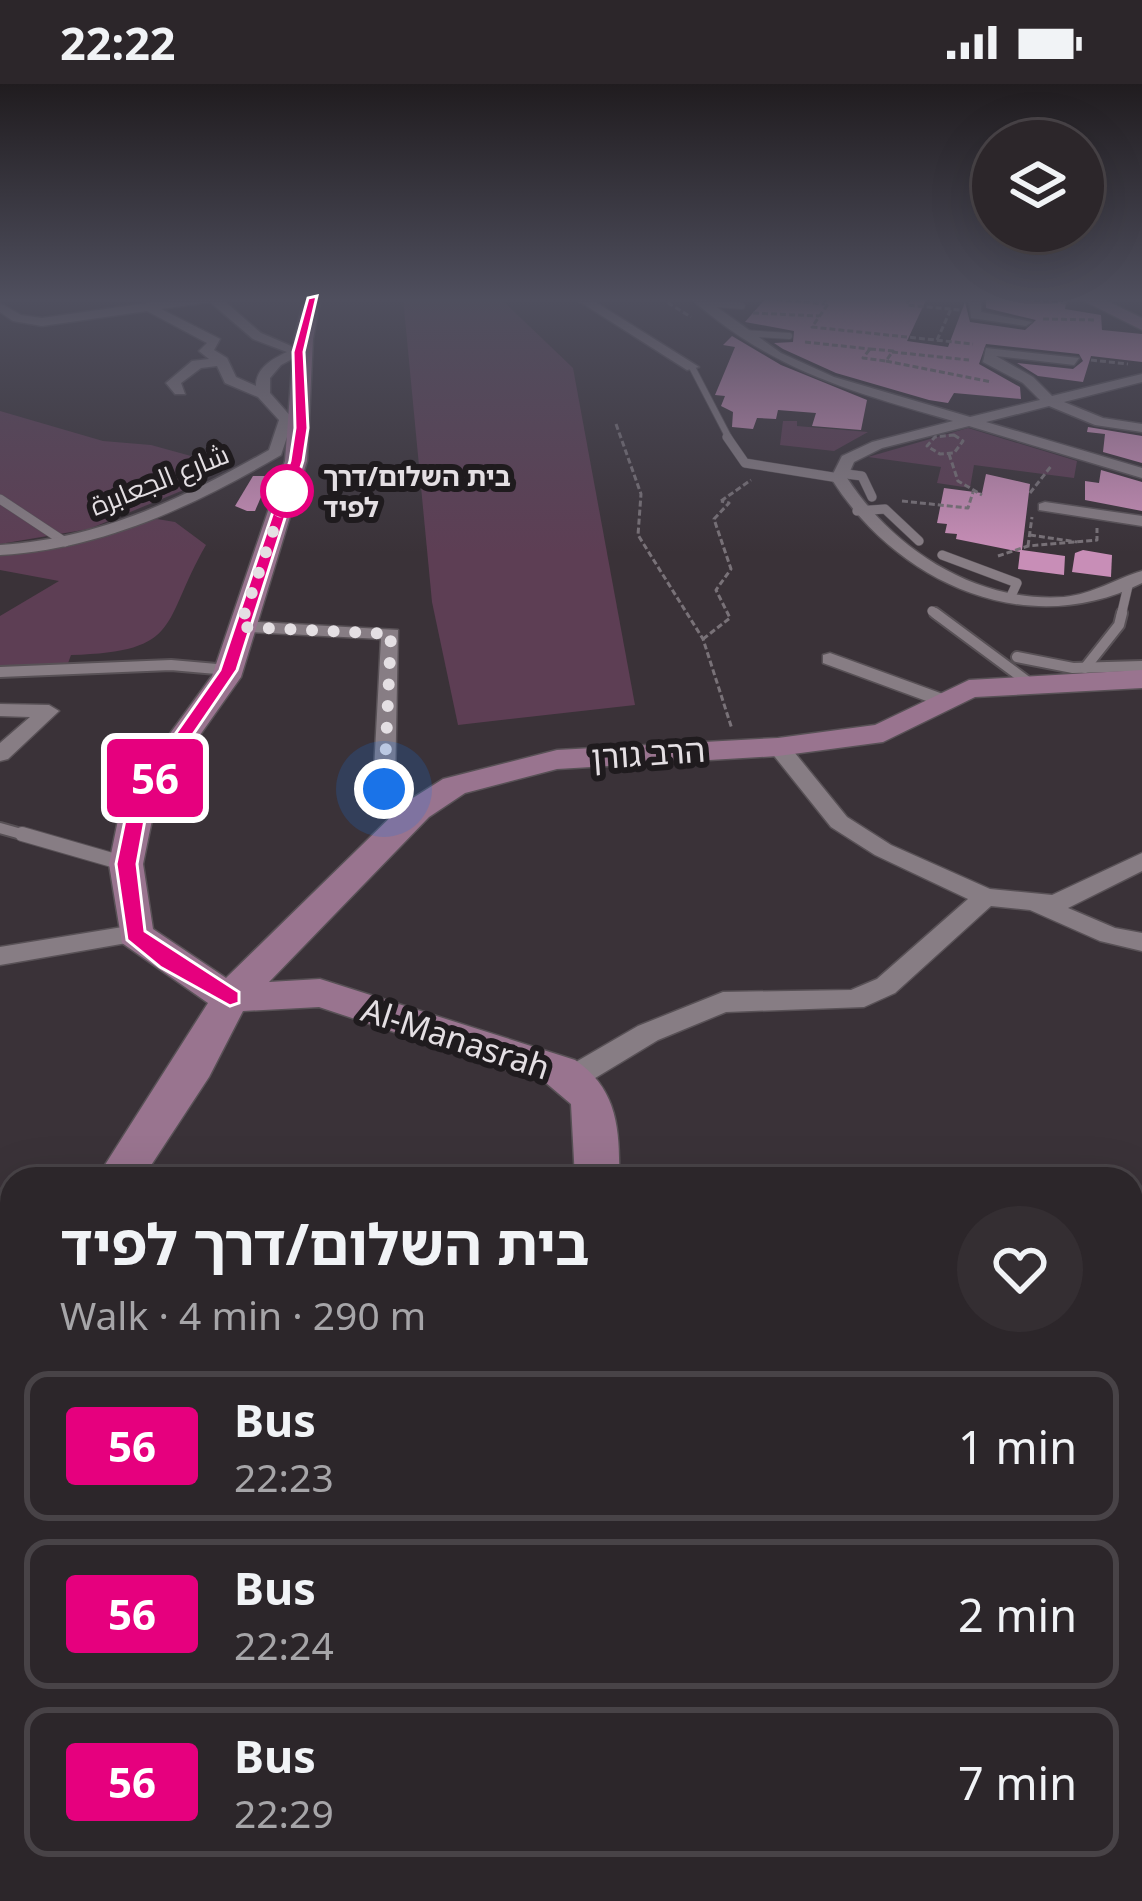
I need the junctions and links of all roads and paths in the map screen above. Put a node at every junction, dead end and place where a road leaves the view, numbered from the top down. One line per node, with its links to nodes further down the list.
1 (173, 383): 11 (street)
2 (237, 383): 12 (street)
3 (263, 383): 12 (street)
4 (300, 383): 41 (street)
5 (700, 383): 19 (lane)
6 (850, 383): 14 (street)
7 (1012, 383): 10 (path)
8 (1030, 383): 10 (street)
9 (1122, 383): 13 (street)
10 (1036, 387): 13 (street)
11 (180, 391)
12 (263, 394): 32 (street, شارع الجعابرة)
13 (1048, 401): 14 (street); 16 (street)
14 (967, 422): 17 (street); 21 (street)
15 (616, 424): 42 (path)
16 (1142, 428)
17 (1068, 451): 20 (street); 23 (path)
18 (949, 454): 22 (path)
19 (768, 468): 21 (lane); 42 (path)
20 (1142, 473)
21 (839, 475): 26 (street)
22 (973, 492): 24 (path); 26 (path)
23 (1030, 493)
24 (982, 495)
25 (0, 499): 32 (lane)
26 (865, 504): 31 (lane); 39 (street)
27 (1039, 506): 28 (street); 30 (path)
28 (1097, 515): 29 (street); 33 (path)
29 (1142, 521)
30 (1030, 535): 33 (path); 34 (path)
31 (920, 541)
32 (64, 542): 35 (street, شارع الجعابرة)
33 (1084, 543): 34 (path)
34 (1028, 546): 37 (path)
35 (0, 550)
36 (943, 555): 39 (lane)
37 (993, 556)
38 (1135, 581): 39 (street); 45 (lane)
39 (1011, 596)
40 (932, 611): 47 (lane)
41 (240, 627): 46 (street); 55 (street)
42 (704, 639): 52 (path)
43 (830, 658): 50 (street)
44 (1142, 666): 45 (lane)
45 (1085, 668): 47 (lane)
46 (228, 670): 48 (lane); 58 (street)
47 (1023, 670): 49 (street, הרב גורן); 50 (street, הרב גורן)
48 (0, 672)
49 (1142, 679)
50 (947, 703): 53 (street, הרב גורן)
51 (0, 710): 54 (street)
52 (737, 746): 53 (street, הרב גורן); 55 (street, הרב גורן)
53 (778, 747): 59 (street)
54 (0, 754)
55 (417, 810): 64 (street, הרב גורן)
56 (0, 828): 58 (lane)
57 (1142, 861): 60 (street)
58 (126, 864): 61 (street)
59 (985, 897): 60 (street); 65 (street)
60 (1040, 905): 62 (street)
61 (135, 934): 63 (street); 64 (street)
62 (1142, 942)
63 (0, 956)
64 (230, 998): 65 (street, Al-Manasrah); 66 (street, הרב גורן)
65 (572, 1078): 67 (street, Al-Manasrah)
66 (126, 1167)
67 (597, 1167)

